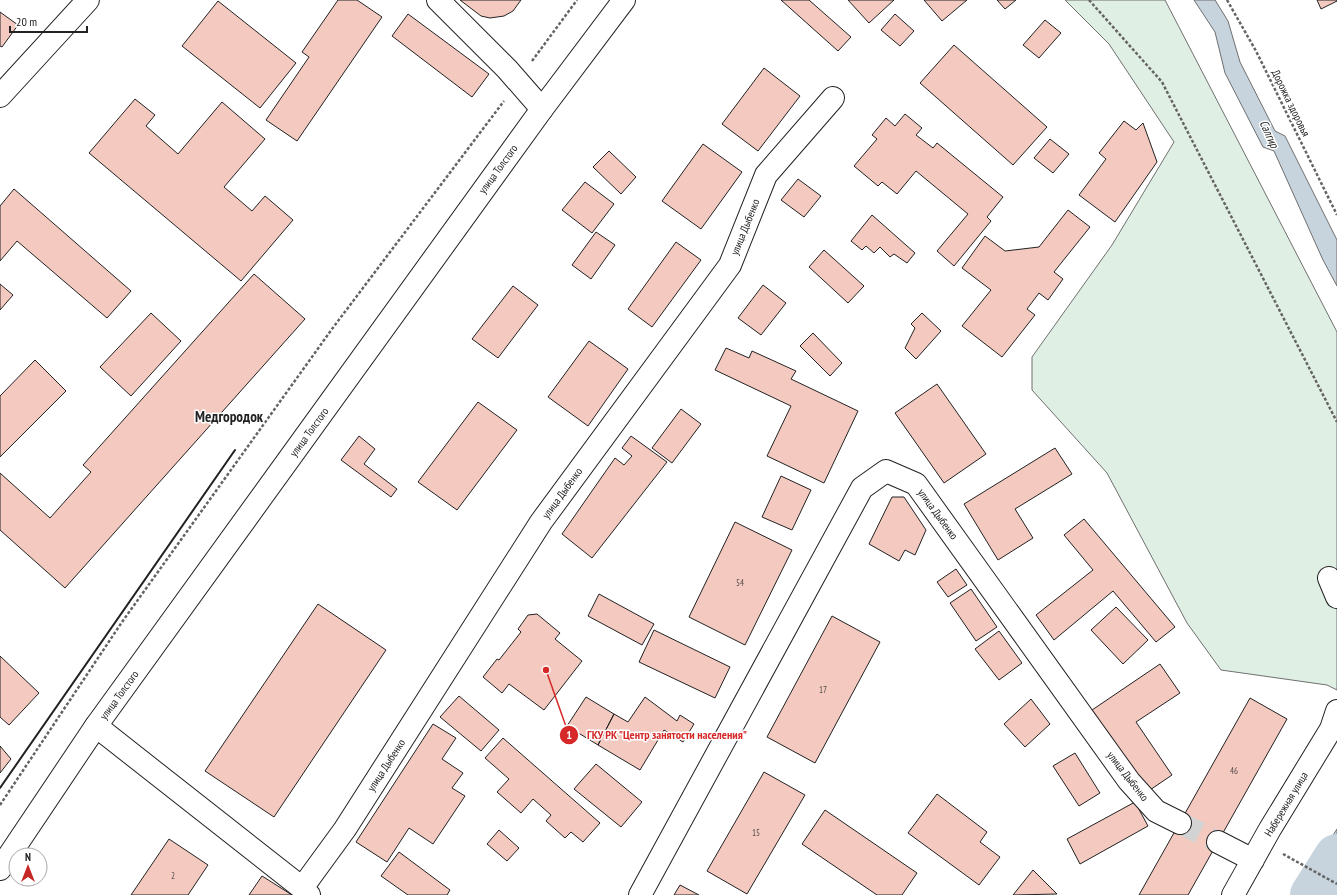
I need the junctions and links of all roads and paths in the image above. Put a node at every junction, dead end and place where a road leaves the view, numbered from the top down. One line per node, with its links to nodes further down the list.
1 (88, 0): 8 (street)
2 (438, 0): 7 (street)
3 (577, 0): 7 (path)
4 (624, 0): 10 (street, улица Толстого)
5 (1089, 0): 12 (path)
6 (1227, 0): 11 (path, Дорожка здоровья)
7 (517, 83): 10 (street); 15 (path)
8 (0, 96)
9 (833, 98): 22 (street, улица Дыбенко)
10 (542, 109): 14 (street, улица Толстого)
11 (1337, 215)
12 (1337, 422)
13 (1337, 712): 19 (street, Набережная улица)
14 (96, 726): 20 (street, улица Толстого); 22 (street)
15 (0, 805)
16 (1180, 823): 23 (street, улица Дыбенко)
17 (1218, 842): 19 (street)
18 (1282, 853): 21 (path)
19 (1253, 860): 24 (street, Набережная улица)
20 (0, 869)
21 (1337, 884)
22 (306, 891)
23 (640, 895)
24 (1233, 895)

